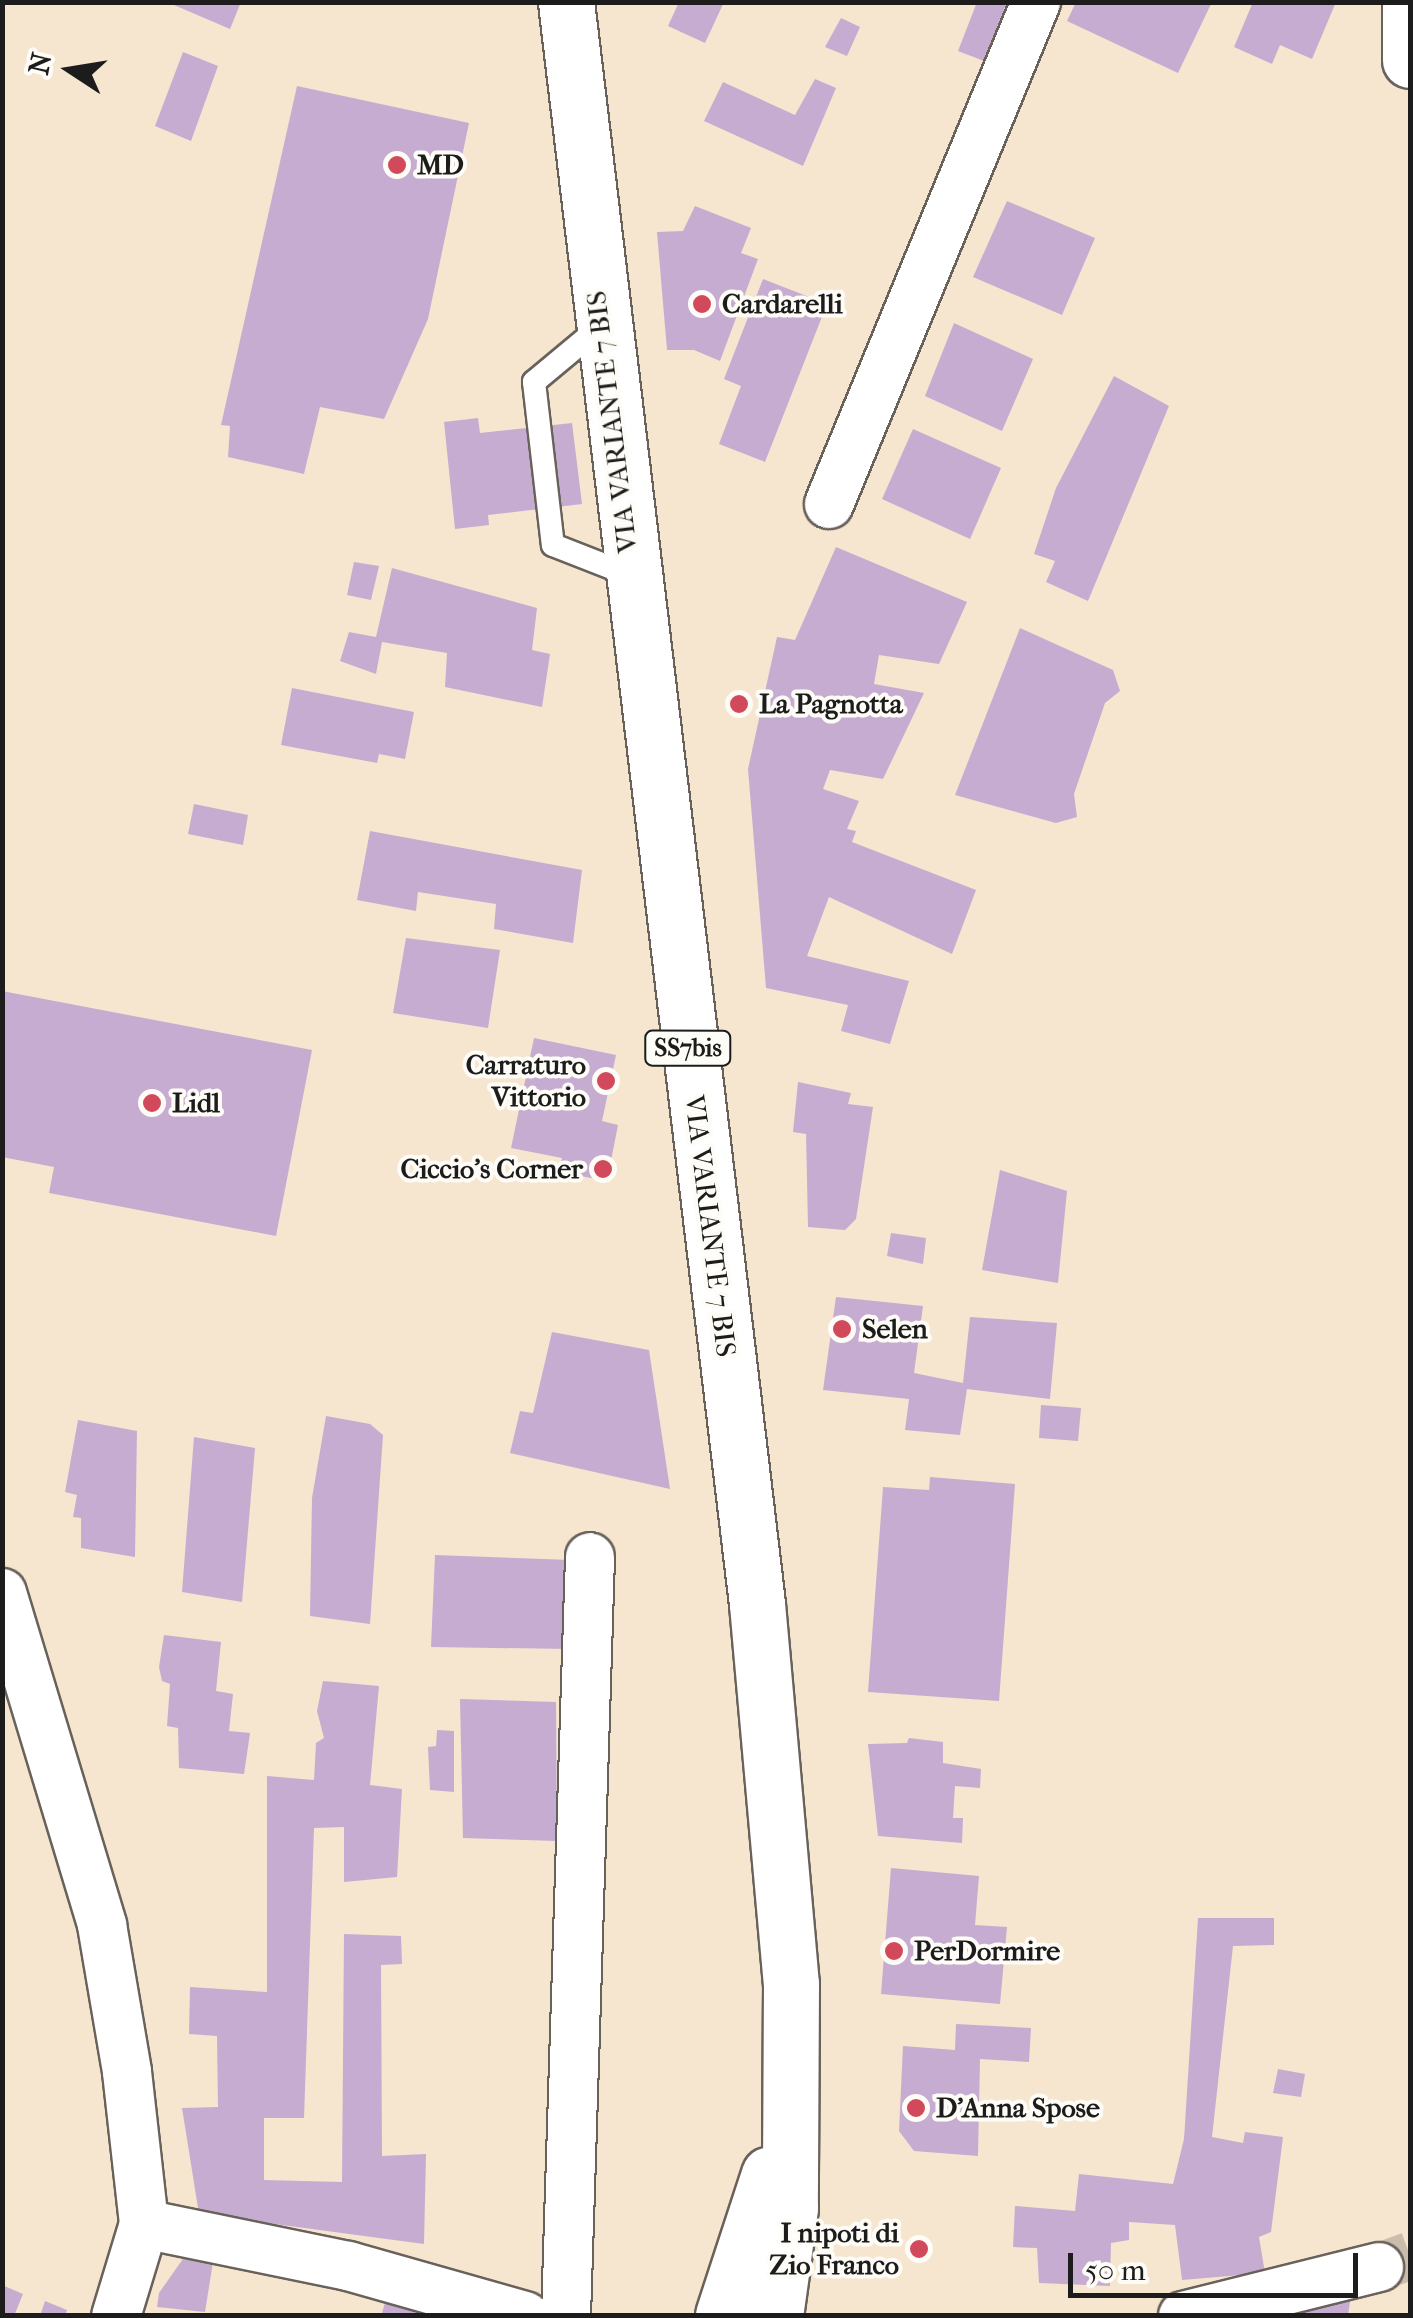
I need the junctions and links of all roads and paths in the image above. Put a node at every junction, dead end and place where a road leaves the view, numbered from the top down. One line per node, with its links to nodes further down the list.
1 (566, 2): 5 (main road, VIA VARIANTE 7 BIS / SS7bis)
2 (1036, 2): 6 (street)
3 (1410, 2): 4 (main road)
4 (1410, 60)
5 (600, 327): 7 (main road, VIA VARIANTE 7 BIS / SS7bis); 7 (lane)
6 (829, 504)
7 (630, 575): 10 (main road, VIA VARIANTE 7 BIS / SS7bis)
8 (590, 1556): 16 (street)
9 (2, 1592): 11 (street)
10 (791, 2094): 13 (main road, VIA VARIANTE 7 BIS / SS7bis); 18 (main road, VIA VARIANTE 7 BIS / SS7bis)
11 (144, 2224): 14 (street); 15 (street)
12 (1379, 2267): 19 (street)
13 (722, 2315): 17 (main road, SS7bis)
14 (116, 2316)
15 (525, 2316)
16 (566, 2316)
17 (753, 2316)
18 (776, 2316)
19 (1184, 2316)

